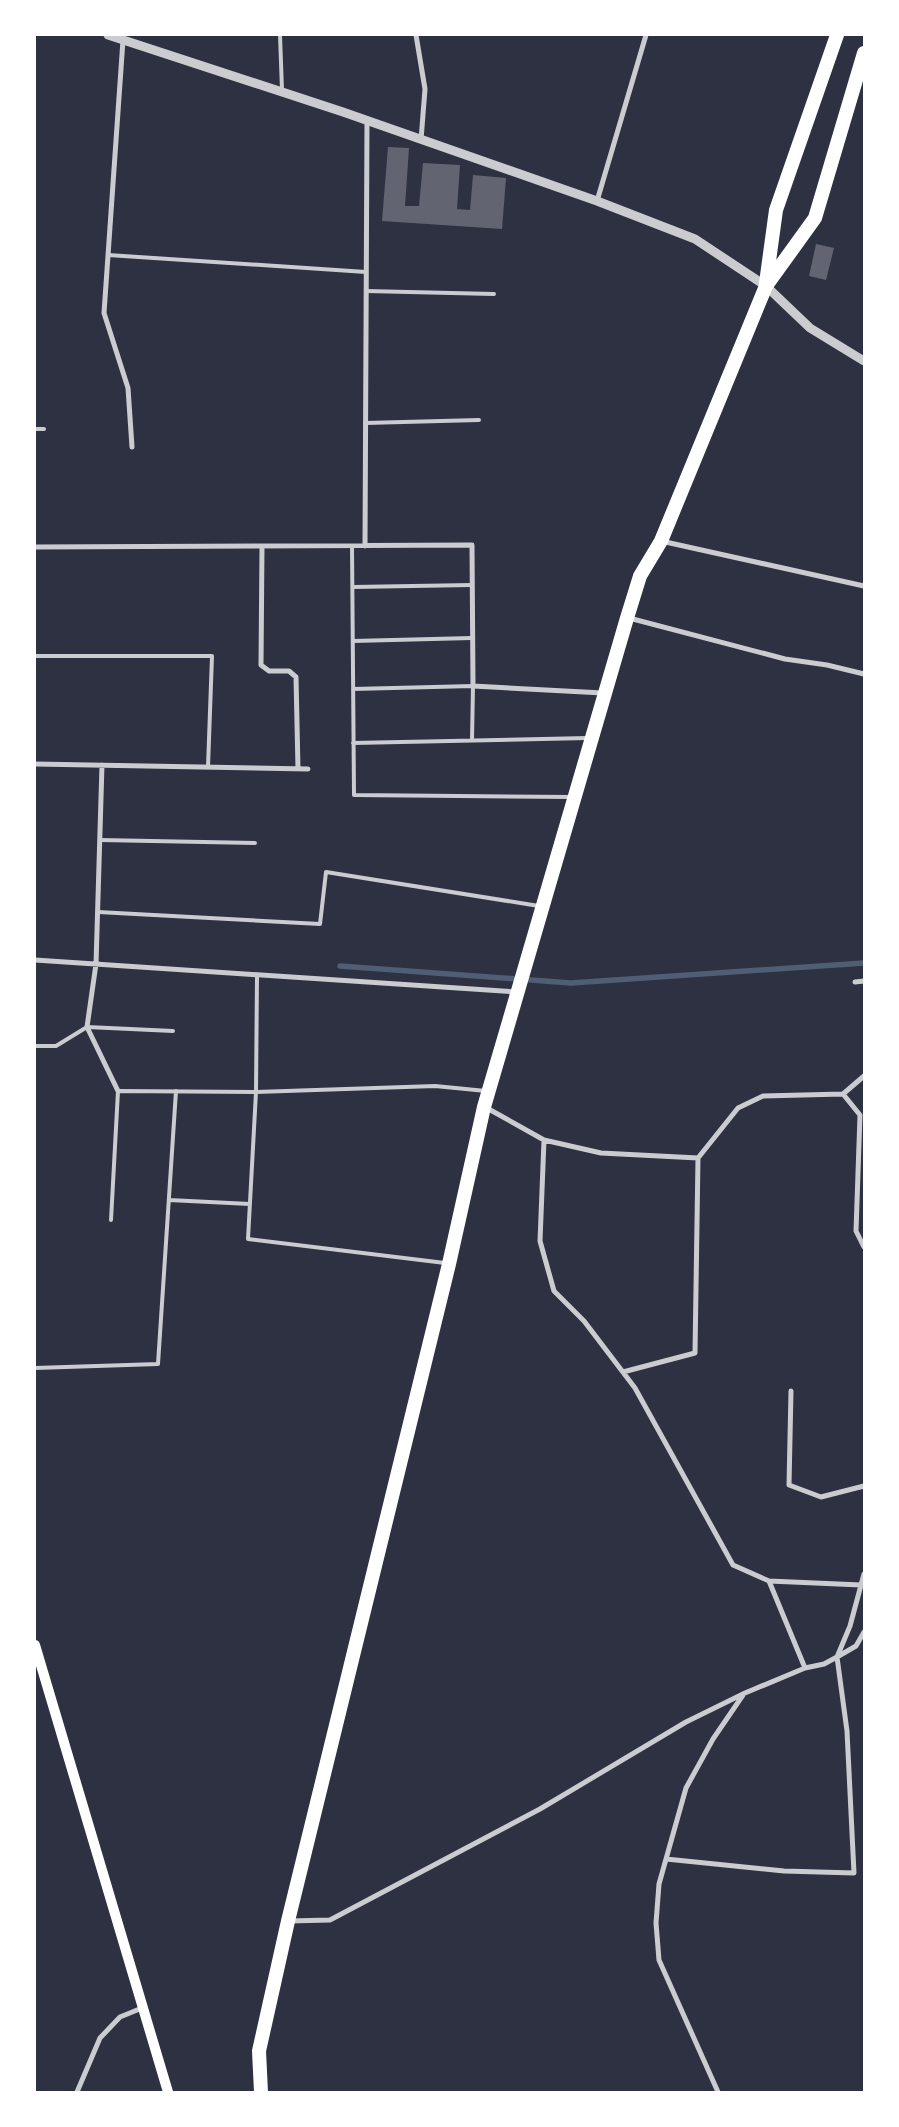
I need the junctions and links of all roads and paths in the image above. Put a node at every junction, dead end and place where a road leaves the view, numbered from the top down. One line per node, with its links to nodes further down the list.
1 (108, 35): 6 (street)
2 (280, 35): 8 (lane)
3 (416, 35): 10 (street)
4 (646, 35): 11 (street)
5 (837, 35): 14 (highway)
6 (123, 39): 8 (street); 12 (street)
7 (864, 53): 14 (highway)
8 (282, 92): 9 (street)
9 (367, 121): 10 (street); 13 (street)
10 (421, 140): 11 (street)
11 (597, 201): 14 (street)
12 (108, 255): 13 (lane); 22 (street)
13 (366, 272): 15 (street)
14 (766, 286): 17 (street); 23 (highway)
15 (366, 291): 16 (lane); 19 (street)
16 (494, 294)
17 (864, 361)
18 (479, 420): 19 (lane)
19 (365, 423): 26 (street)
20 (35, 429): 21 (lane)
21 (44, 429)
22 (132, 446)
23 (660, 541): 29 (street); 31 (highway)
24 (262, 546): 25 (street); 27 (street); 45 (street)
25 (352, 546): 26 (street); 30 (lane)
26 (365, 546): 28 (street)
27 (35, 547)
28 (472, 585): 30 (lane); 32 (street)
29 (864, 586)
30 (353, 587): 33 (lane)
31 (627, 618): 35 (street); 38 (highway)
32 (472, 638): 33 (lane); 36 (street)
33 (353, 641): 37 (lane)
34 (35, 656): 44 (lane)
35 (864, 674)
36 (473, 686): 37 (lane); 38 (street); 40 (lane)
37 (353, 689): 41 (lane)
38 (603, 694): 39 (highway)
39 (590, 738): 40 (lane); 47 (highway)
40 (472, 740): 41 (lane)
41 (353, 743): 47 (lane)
42 (35, 764): 43 (street)
43 (102, 765): 44 (street); 48 (street)
44 (208, 767): 45 (street)
45 (298, 769): 46 (street)
46 (308, 769)
47 (573, 798): 50 (highway)
48 (100, 840): 49 (lane); 51 (street)
49 (255, 843)
50 (542, 907): 51 (lane); 57 (highway)
51 (98, 912): 53 (street)
52 (35, 960): 53 (street)
53 (96, 964): 54 (street); 58 (street)
54 (257, 975): 57 (street); 64 (lane)
55 (864, 981): 56 (street)
56 (855, 982)
57 (518, 991): 65 (highway)
58 (87, 1027): 59 (lane); 60 (lane); 62 (street)
59 (173, 1031)
60 (35, 1046)
61 (864, 1076): 66 (street)
62 (118, 1091): 63 (lane); 72 (lane)
63 (176, 1091): 64 (lane); 70 (lane)
64 (256, 1092): 65 (lane); 71 (lane)
65 (488, 1092): 67 (highway)
66 (842, 1094): 69 (street); 73 (street)
67 (484, 1107): 68 (street); 74 (highway)
68 (544, 1140): 69 (street); 76 (street)
69 (698, 1158): 76 (street)
70 (169, 1200): 71 (lane); 75 (lane)
71 (250, 1204): 74 (lane)
72 (111, 1220)
73 (864, 1247)
74 (449, 1264): 88 (highway)
75 (35, 1368)
76 (623, 1372): 80 (street)
77 (791, 1391): 78 (street)
78 (864, 1486)
79 (864, 1574): 81 (street)
80 (769, 1581): 81 (street); 85 (street)
81 (861, 1585): 84 (street)
82 (864, 1632): 84 (street)
83 (35, 1645): 89 (main road)
84 (837, 1657): 85 (street); 87 (street)
85 (805, 1668): 86 (street)
86 (745, 1693): 87 (street); 88 (street)
87 (666, 1859): 93 (street)
88 (288, 1921): 92 (highway)
89 (142, 2008): 90 (street); 91 (main road)
90 (77, 2092)
91 (168, 2092)
92 (261, 2092)
93 (718, 2092)

